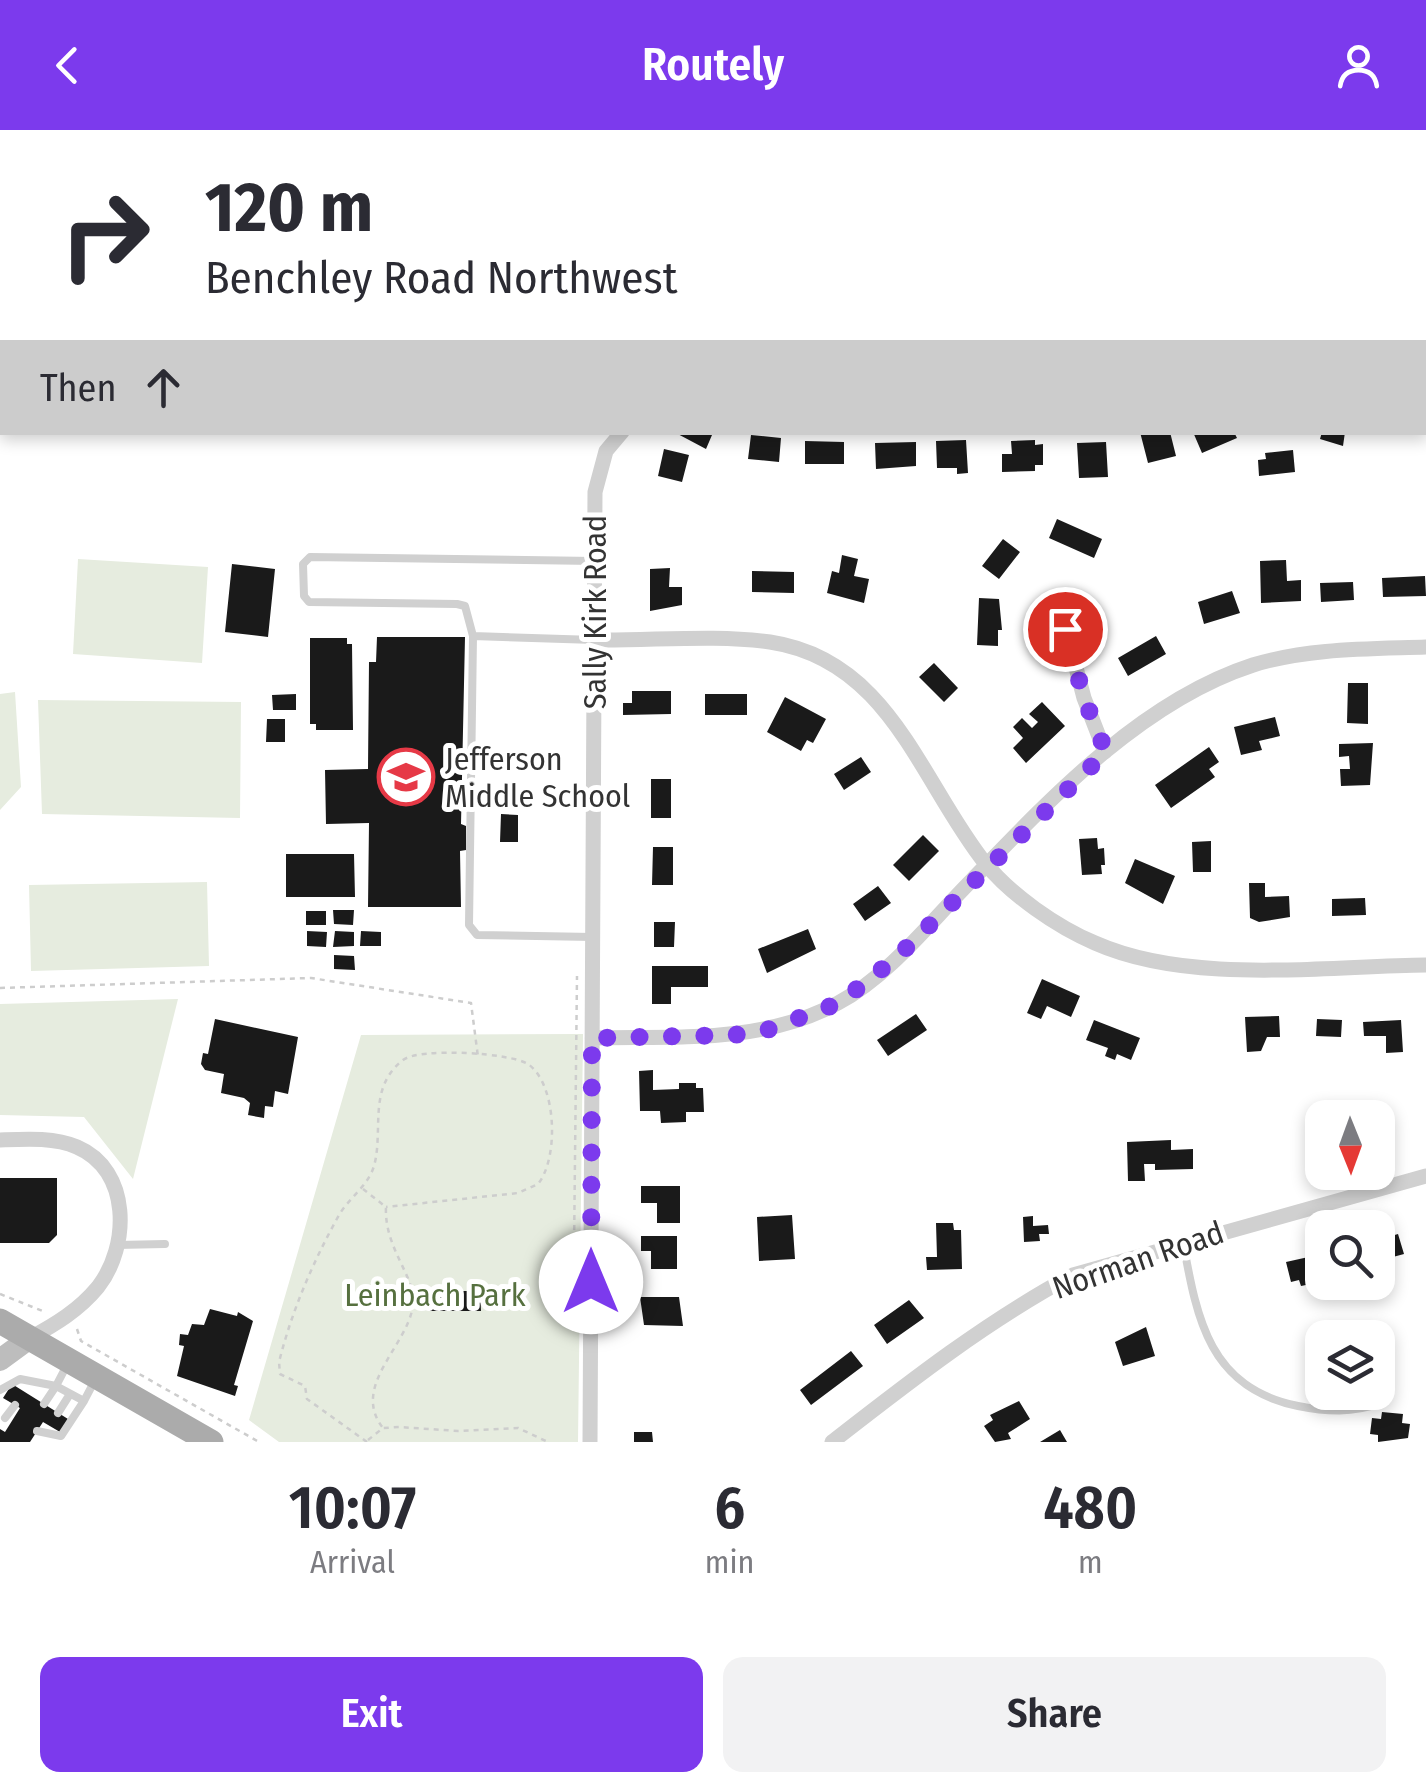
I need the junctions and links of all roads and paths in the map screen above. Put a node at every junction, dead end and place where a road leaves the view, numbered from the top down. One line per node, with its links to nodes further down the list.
1 (619, 435): 2 (street, Sally Kirk Road)
2 (595, 561): 4 (lane); 5 (street, Sally Kirk Road)
3 (1060, 608): 7 (street)
4 (472, 636): 5 (lane); 9 (lane)
5 (596, 640): 8 (street); 9 (street, Sally Kirk Road)
6 (1426, 647): 7 (street)
7 (1106, 752): 8 (street)
8 (986, 864): 10 (street); 13 (street)
9 (593, 937): 13 (street, Sally Kirk Road)
10 (1426, 965)
11 (578, 967): 22 (path)
12 (0, 988): 14 (path)
13 (592, 1038): 50 (street, Sally Kirk Road)
14 (478, 1057): 17 (path); 18 (path)
15 (0, 1140): 21 (street)
16 (1426, 1176): 19 (street, Norman Road)
17 (361, 1188): 18 (path); 48 (path)
18 (386, 1207): 44 (path)
19 (1183, 1242): 39 (lane); 51 (street, Norman Road)
20 (165, 1244): 21 (lane)
21 (116, 1245): 27 (street)
22 (574, 1250)
23 (0, 1294): 24 (path)
24 (52, 1312)
25 (0, 1321): 27 (main road)
26 (77, 1329): 47 (path)
27 (30, 1338): 28 (street); 29 (main road)
28 (0, 1360)
29 (70, 1360): 30 (main road); 32 (lane)
30 (97, 1376): 36 (lane); 46 (main road)
31 (30, 1380): 32 (lane); 33 (lane); 34 (lane)
32 (56, 1386): 35 (lane); 37 (lane)
33 (0, 1390)
34 (24, 1391)
35 (70, 1394): 36 (lane); 42 (lane)
36 (84, 1401): 45 (lane)
37 (44, 1404)
38 (15, 1405): 43 (lane)
39 (1305, 1406)
40 (1317, 1410): 41 (lane)
41 (1361, 1410)
42 (58, 1412)
43 (6, 1418)
44 (383, 1428): 48 (path); 49 (path)
45 (44, 1430)
46 (211, 1442)
47 (259, 1442)
48 (367, 1442)
49 (548, 1442)
50 (590, 1442)
51 (832, 1442)

